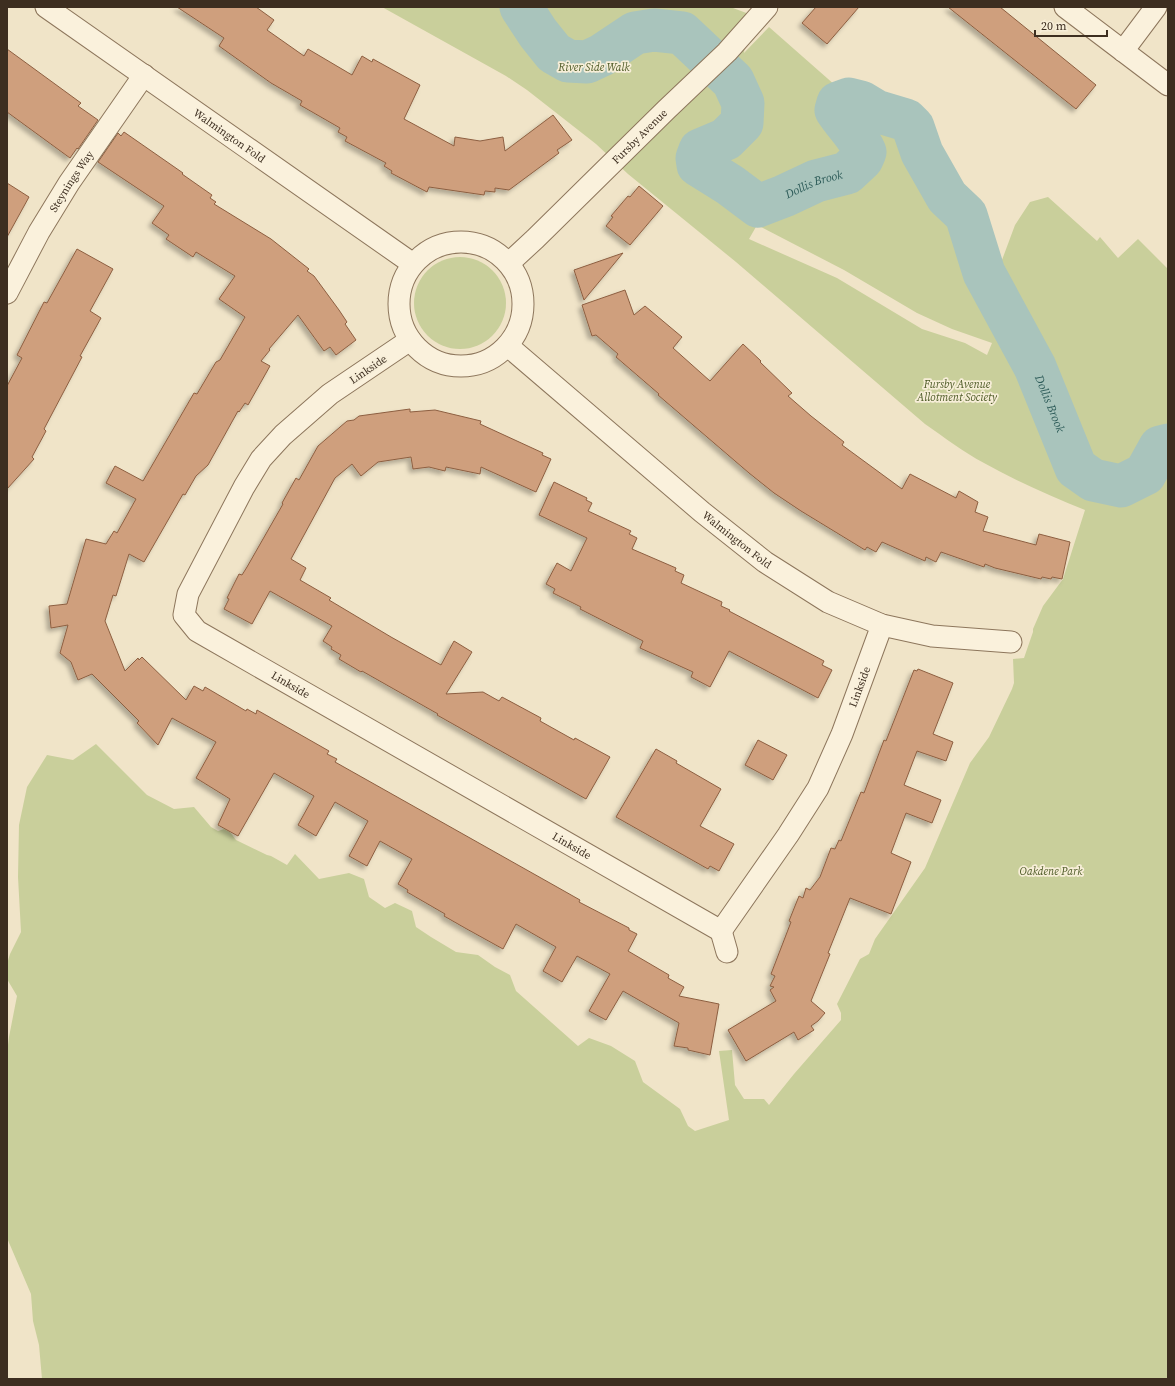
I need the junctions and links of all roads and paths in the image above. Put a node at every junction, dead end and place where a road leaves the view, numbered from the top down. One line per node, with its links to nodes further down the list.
1 (46, 7): 6 (street, Walmington Fold)
2 (767, 7): 8 (street, Fursby Avenue)
3 (1066, 7): 5 (street)
4 (1156, 7): 5 (street)
5 (1123, 51): 7 (street)
6 (144, 75): 9 (street, Walmington Fold); 10 (street, Steynings Way)
7 (1168, 85)
8 (509, 263): 9 (street); 12 (street)
9 (413, 264): 11 (street)
10 (7, 293)
11 (410, 340): 12 (street); 15 (street, Linkside)
12 (508, 346): 13 (street, Walmington Fold)
13 (882, 625): 14 (street, Walmington Fold); 15 (street, Linkside)
14 (1011, 642)
15 (721, 931): 16 (street)
16 (727, 952)

